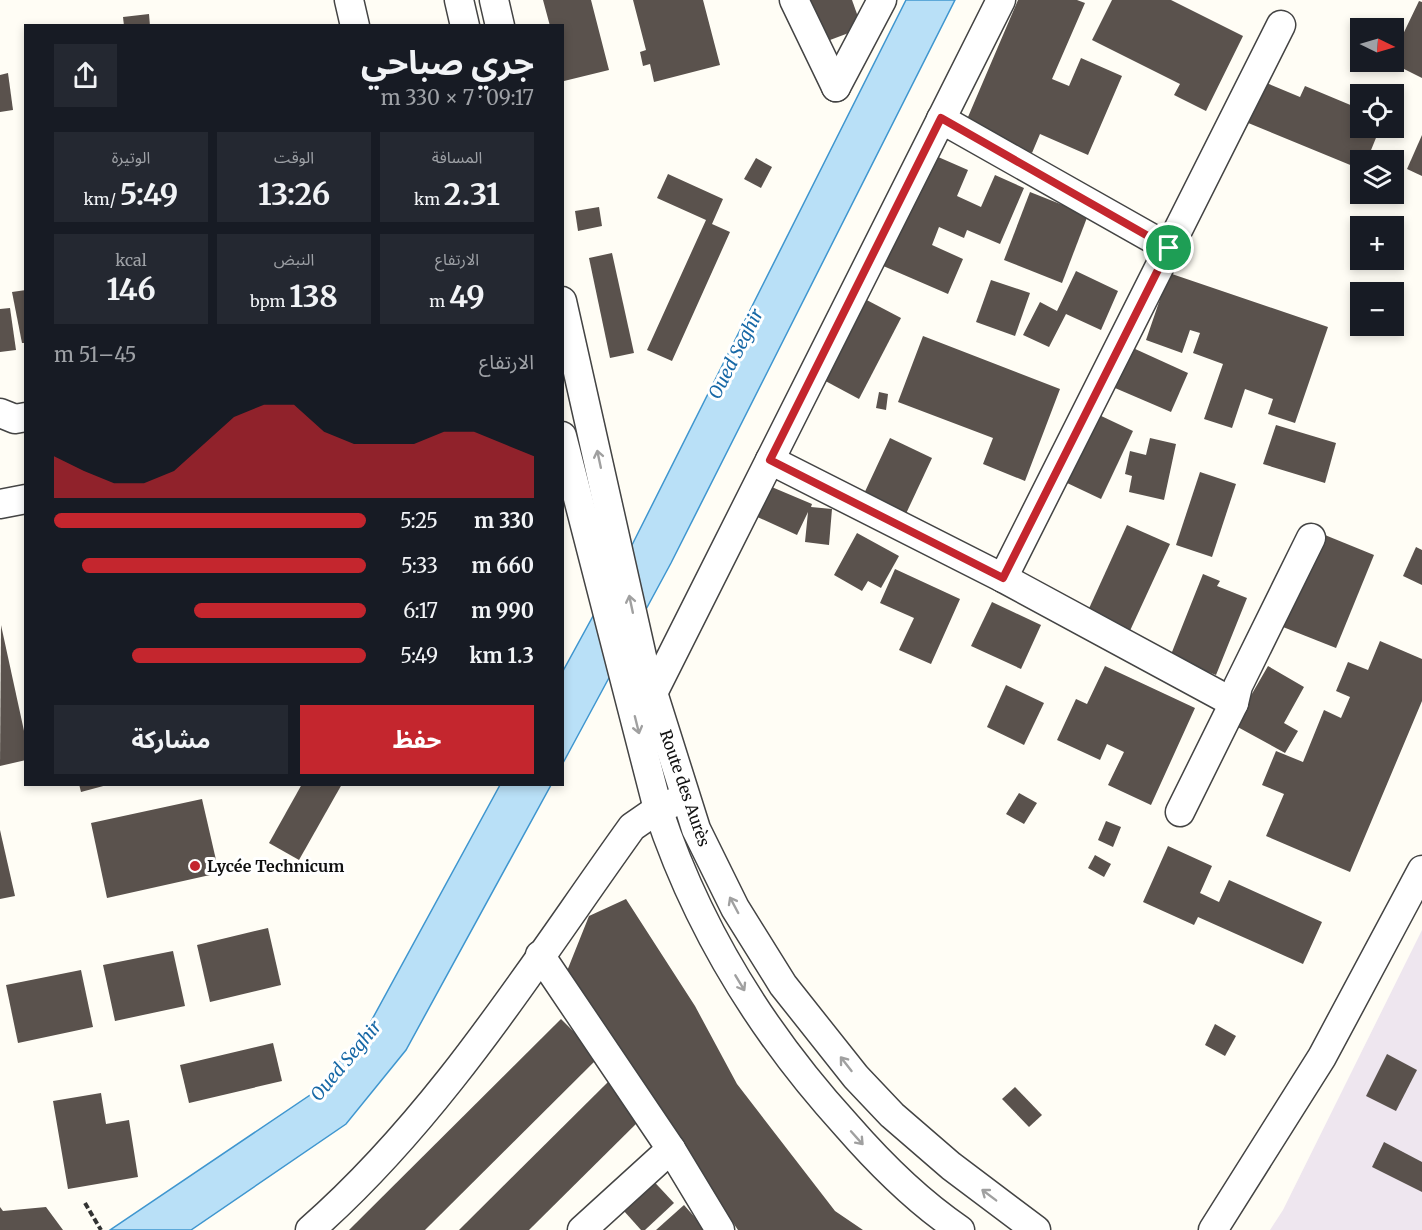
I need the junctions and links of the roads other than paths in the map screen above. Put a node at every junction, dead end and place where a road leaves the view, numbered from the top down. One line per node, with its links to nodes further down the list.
1 (349, 0): 7 (street)
2 (459, 0): 8 (street)
3 (494, 0): 9 (street)
4 (794, 0): 5 (street)
5 (882, 0)
6 (1001, 0): 11 (street)
7 (355, 24)
8 (465, 24)
9 (500, 24)
10 (1281, 25): 12 (street)
11 (941, 118): 12 (street); 17 (street)
12 (1169, 248): 22 (street)
13 (564, 313): 20 (street, Route des Aurès, one-way to 13)
14 (0, 413): 15 (street)
15 (24, 417)
16 (564, 441): 20 (street, Route des Aurès)
17 (770, 460): 22 (street); 24 (street)
18 (24, 499): 19 (street)
19 (0, 504)
20 (599, 521): 23 (street, Route des Aurès)
21 (1311, 538): 25 (street)
22 (1003, 578): 25 (street)
23 (633, 665): 24 (street, Route des Aurès); 27 (street, Route des Aurès, one-way to 27)
24 (653, 693): 26 (street, Route des Aurès)
25 (1234, 703): 28 (street)
26 (686, 798): 27 (street); 37 (street, Route des Aurès, one-way to 26)
27 (658, 809): 30 (street); 36 (street, Route des Aurès, one-way to 36)
28 (1180, 812)
29 (1422, 870): 32 (street)
30 (540, 955): 31 (street); 33 (street)
31 (671, 1149): 34 (street); 35 (street)
32 (1219, 1220): 38 (street)
33 (310, 1230)
34 (582, 1230)
35 (720, 1230)
36 (960, 1230)
37 (1036, 1230)
38 (1202, 1230)

